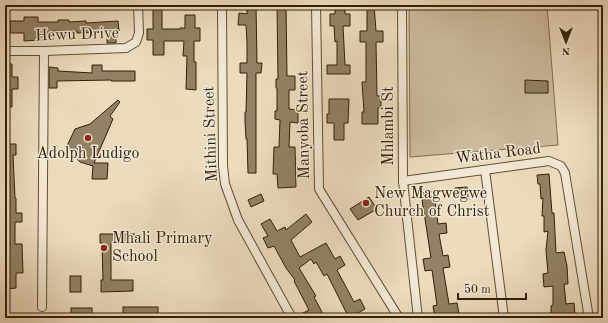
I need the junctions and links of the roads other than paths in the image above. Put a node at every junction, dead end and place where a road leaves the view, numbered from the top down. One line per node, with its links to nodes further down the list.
1 (138, 5): 6 (street, Hewu Drive)
2 (222, 5): 10 (street, Mithini Street)
3 (316, 5): 11 (street, Manyoba Street)
4 (402, 5): 8 (street, Mhlambi St)
5 (5, 51): 6 (street, Hewu Drive)
6 (44, 52): 9 (street)
7 (485, 170): 8 (street, Watha Road); 13 (street); 14 (street, Watha Road)
8 (403, 180): 12 (street, Mhlambi St)
9 (42, 307)
10 (292, 318)
11 (399, 318)
12 (418, 318)
13 (504, 318)
14 (589, 318)

